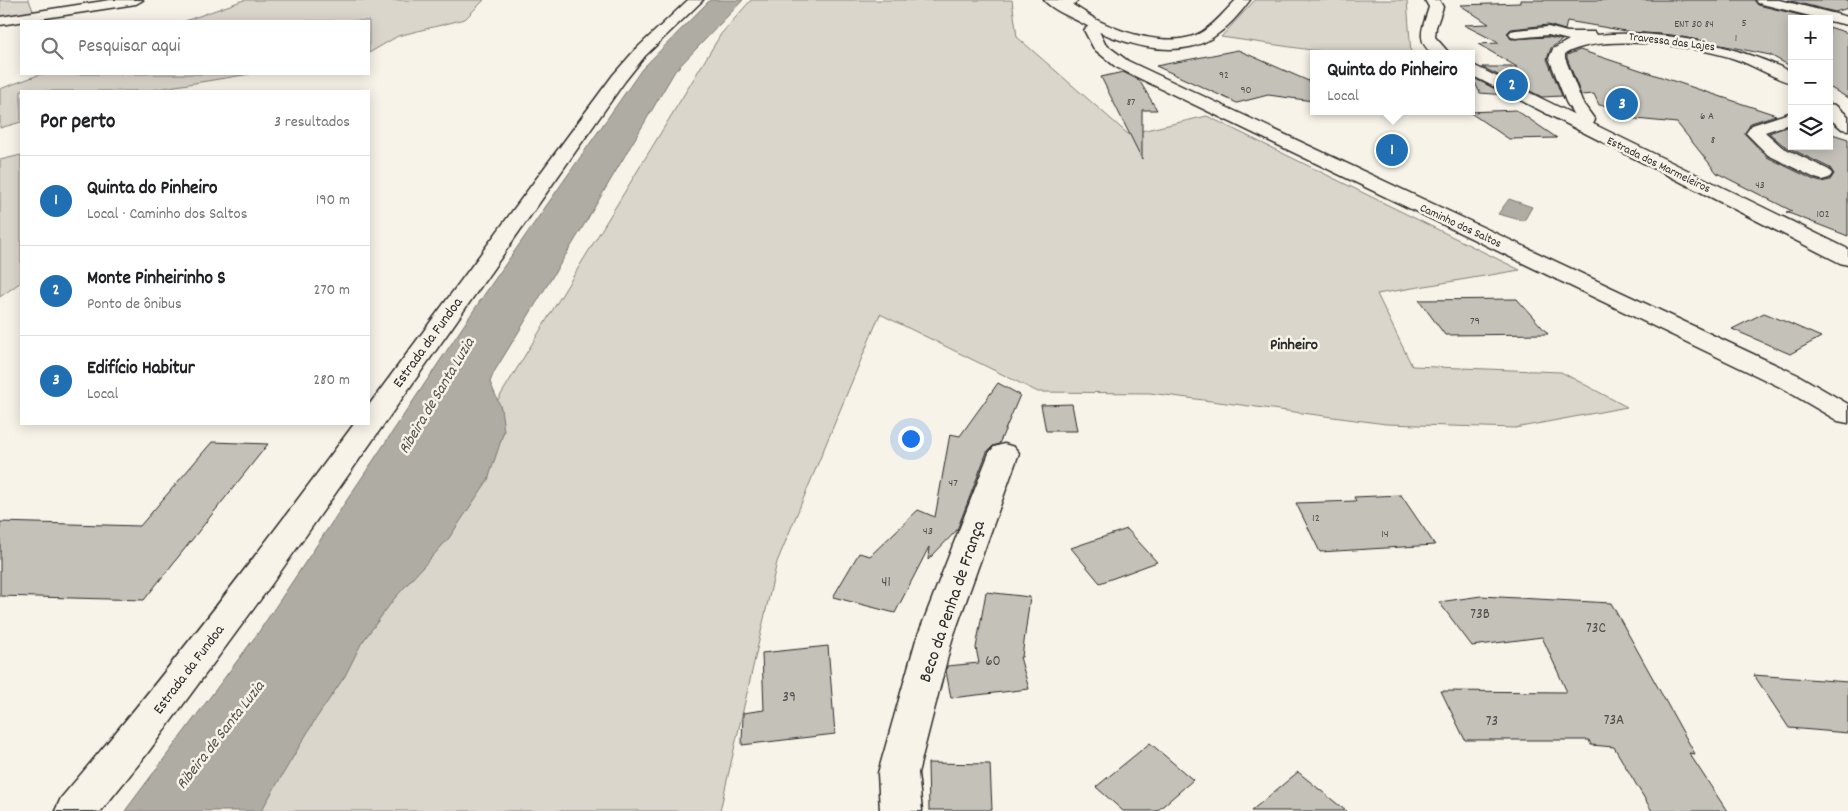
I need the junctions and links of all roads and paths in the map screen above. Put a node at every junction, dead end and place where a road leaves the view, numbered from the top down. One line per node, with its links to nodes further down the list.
1 (136, 0): 8 (street)
2 (696, 0): 22 (street, Estrada da Fundoa)
3 (1243, 0): 9 (street)
4 (1432, 0): 12 (street)
5 (1763, 0): 7 (street)
6 (1062, 2): 9 (street)
7 (1848, 20)
8 (0, 21)
9 (1097, 26): 21 (street, Caminho dos Saltos)
10 (1516, 34): 11 (street, Travessa das Lajes)
11 (1567, 36): 13 (street); 14 (street, Travessa das Lajes)
12 (1438, 50)
13 (1558, 52): 16 (street); 18 (street)
14 (1776, 59)
15 (1475, 71): 18 (street, Estrada dos Marmeleiros)
16 (1788, 76)
17 (1788, 118): 19 (street)
18 (1584, 126): 20 (street, Estrada dos Marmeleiros)
19 (1822, 174)
20 (1848, 258)
21 (1848, 415)
22 (370, 423)
23 (369, 425): 25 (street, Estrada da Fundoa)
24 (1004, 453): 26 (street, Beco da Penha de França)
25 (76, 811)
26 (901, 811)

